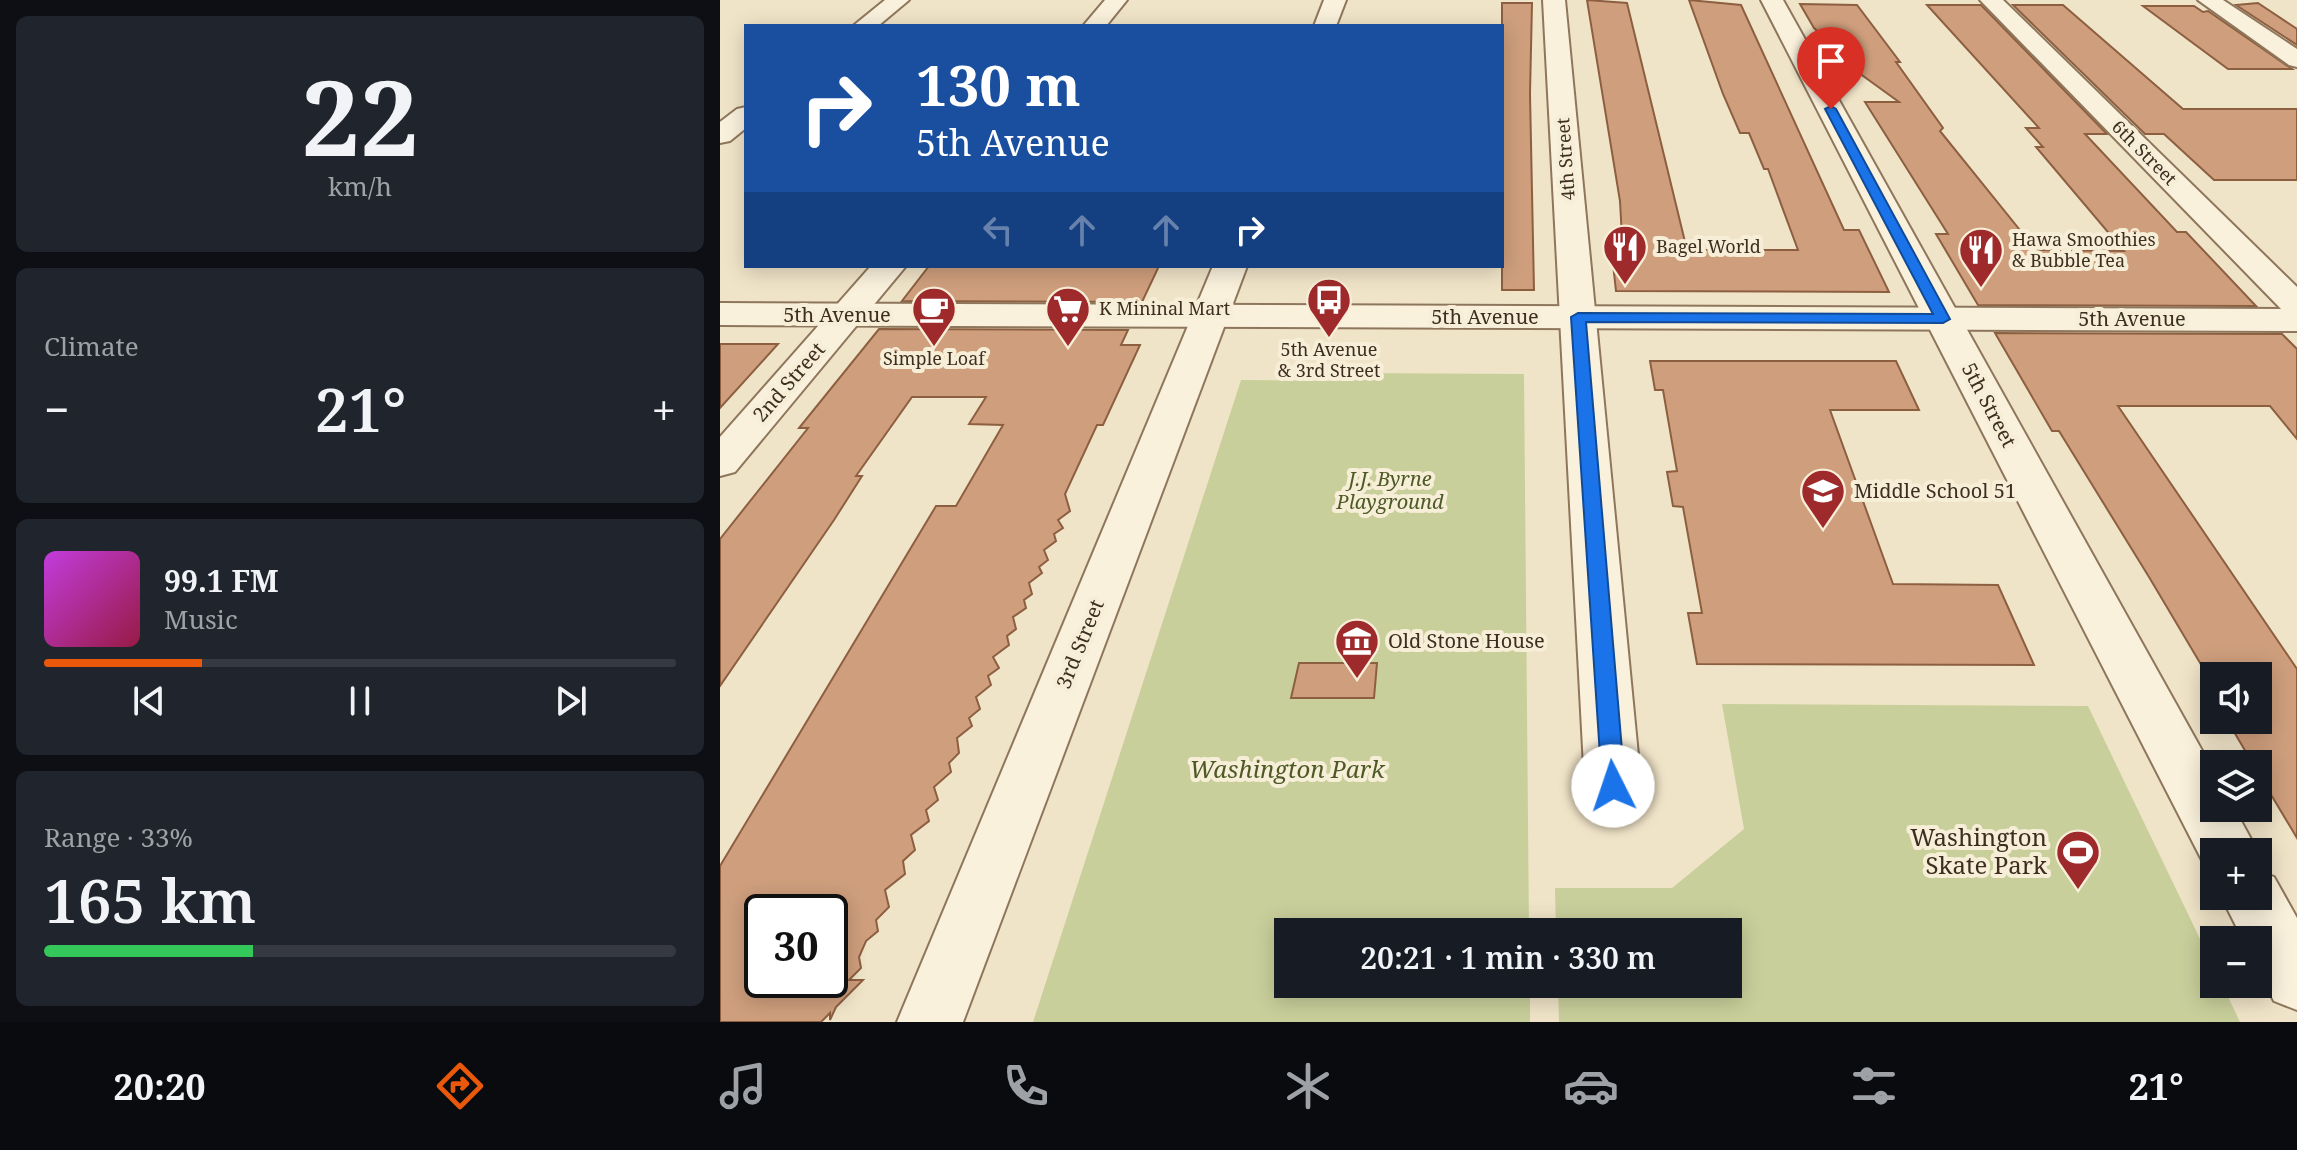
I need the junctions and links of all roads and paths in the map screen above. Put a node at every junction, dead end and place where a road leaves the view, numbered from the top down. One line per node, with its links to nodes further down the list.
1 (898, 0): 8 (street)
2 (1116, 0): 9 (street)
3 (1335, 0): 10 (street)
4 (1554, 0): 20 (street, 4th Street)
5 (1772, 0): 21 (street, 5th Street)
6 (1991, 0): 16 (street, 6th Street)
7 (2209, 0): 11 (street)
8 (867, 24)
9 (1096, 24)
10 (1326, 24)
11 (2297, 60)
12 (744, 117): 13 (street)
13 (720, 135)
14 (887, 268): 18 (street, 2nd Street)
15 (1229, 268): 19 (street, 3rd Street)
16 (2297, 306)
17 (720, 314): 18 (street, 5th Avenue)
18 (847, 315): 19 (street, 5th Avenue); 23 (street, 2nd Street)
19 (1211, 316): 20 (street, 5th Avenue); 28 (street, 3rd Street)
20 (1578, 317): 21 (street, 5th Avenue); 24 (street, 4th Street)
21 (1943, 319): 22 (street, 5th Avenue); 25 (street, 5th Street)
22 (2297, 320)
23 (720, 463)
24 (1613, 786)
25 (2221, 838)
26 (2260, 910): 27 (street)
27 (2297, 980)
28 (930, 1022)

